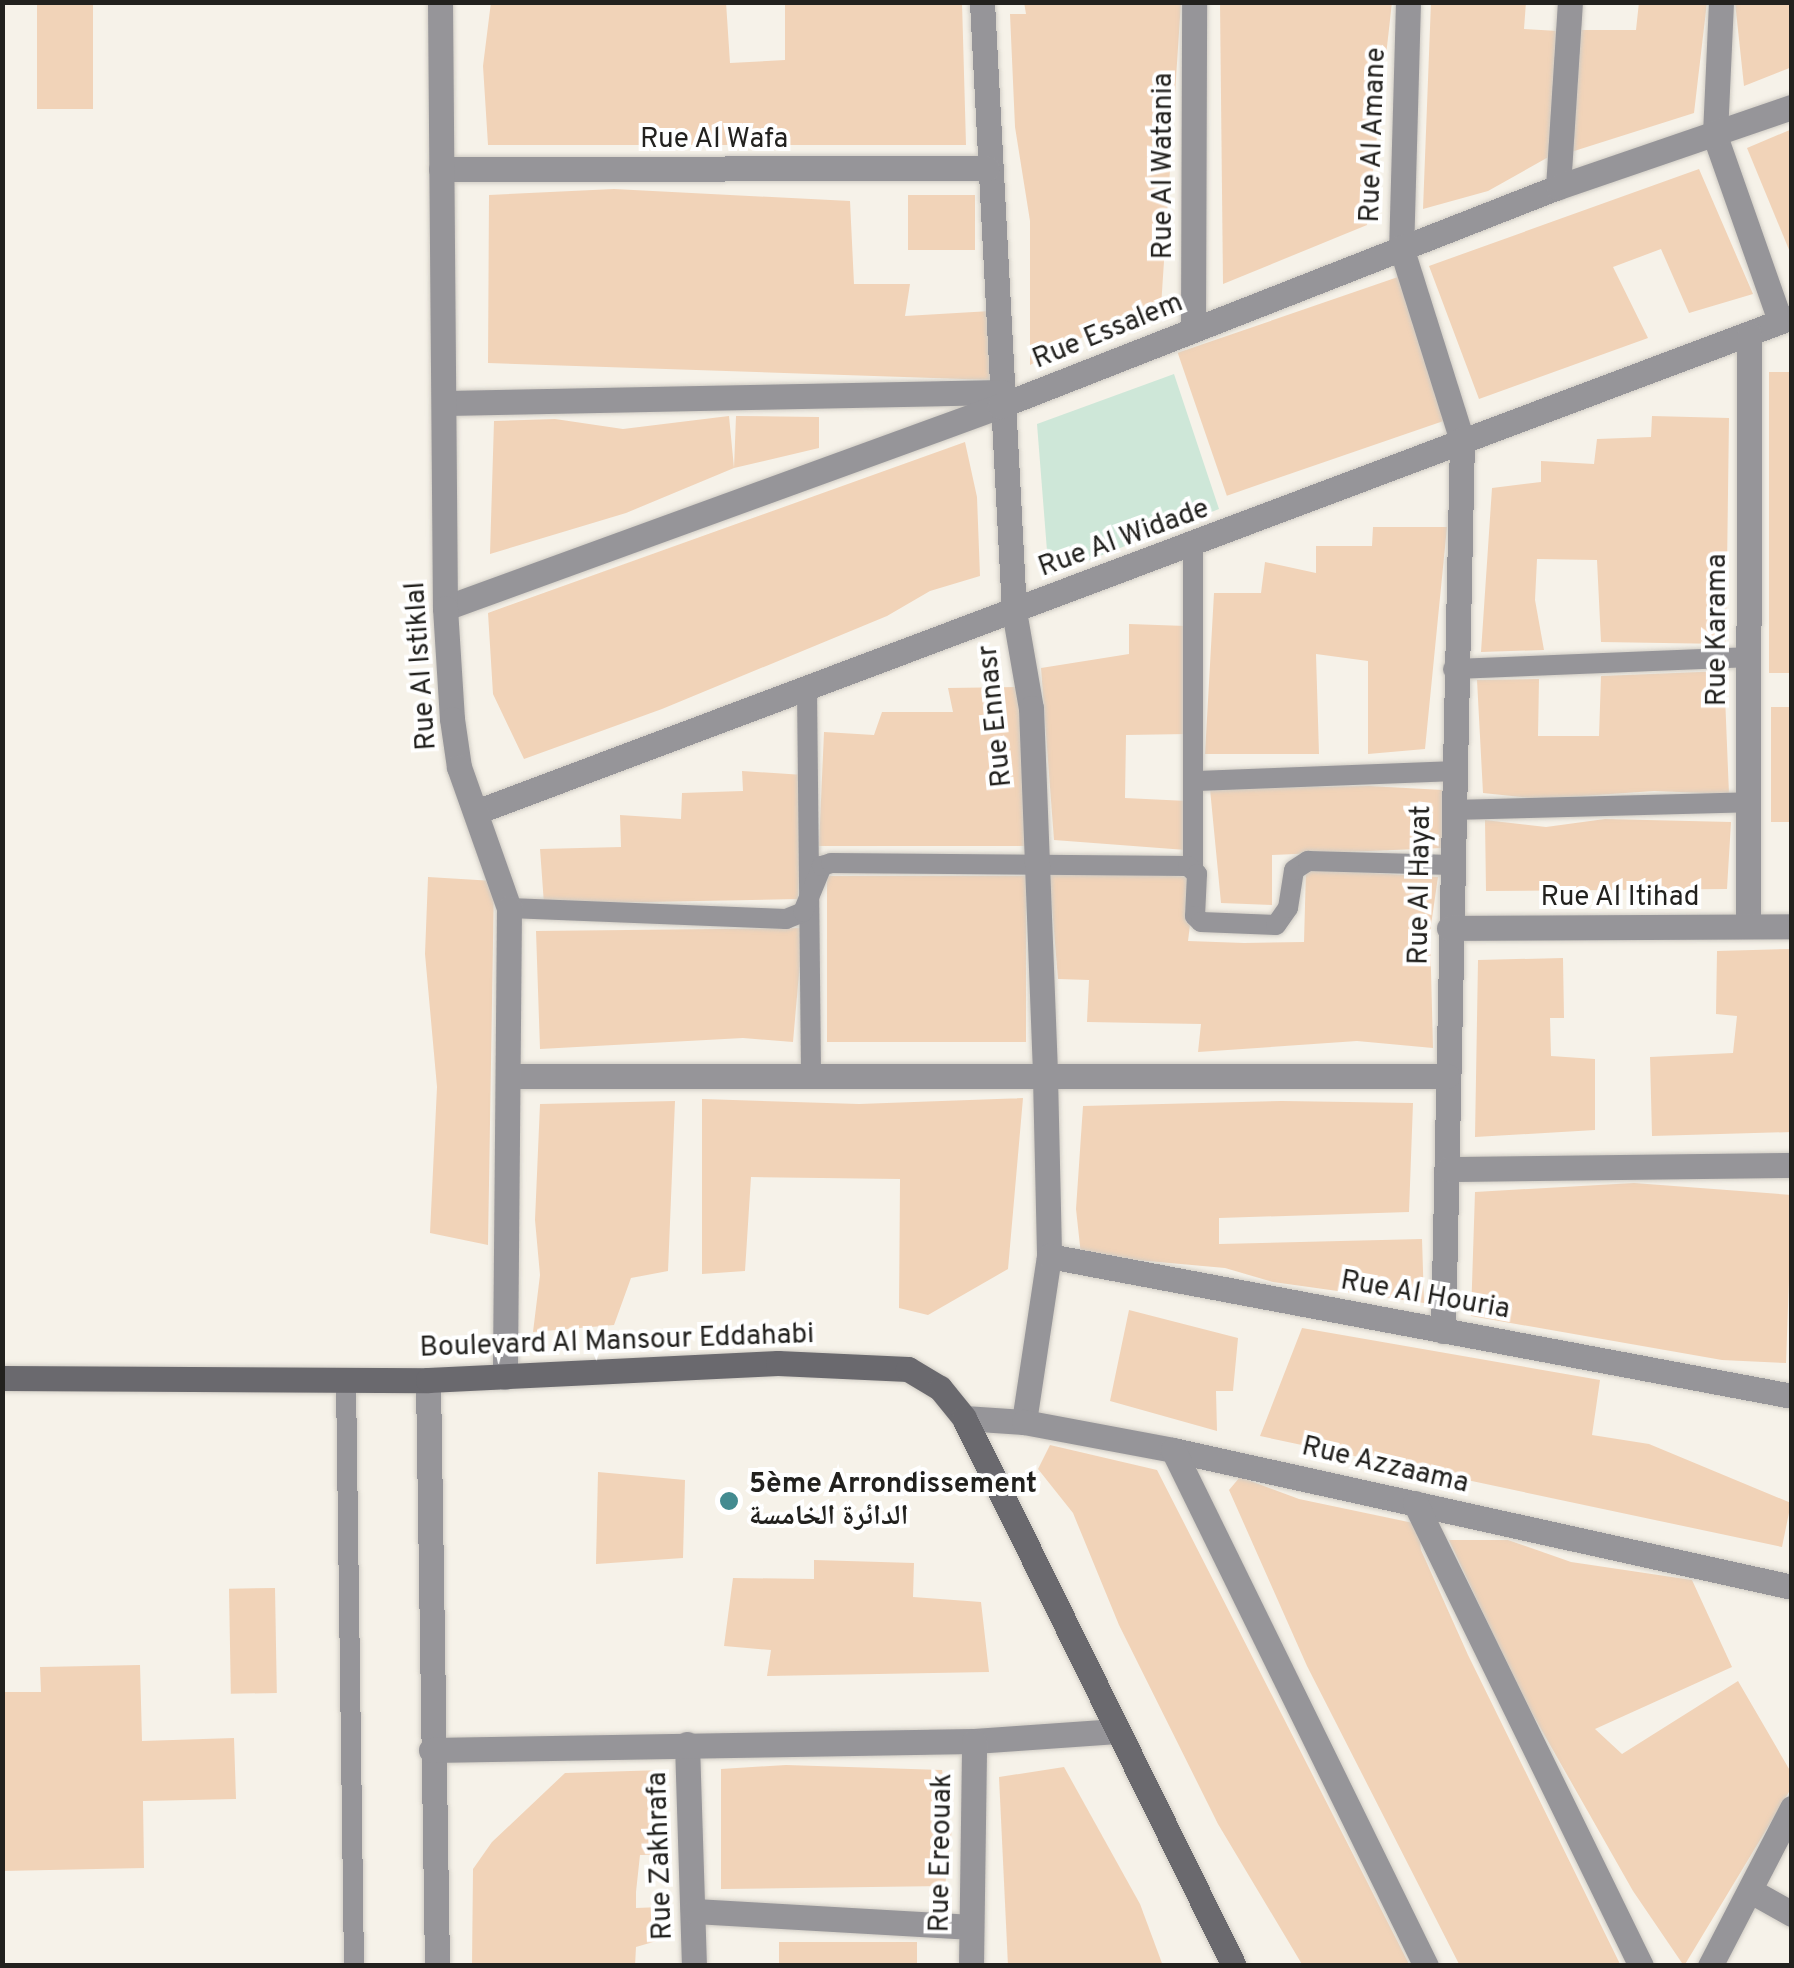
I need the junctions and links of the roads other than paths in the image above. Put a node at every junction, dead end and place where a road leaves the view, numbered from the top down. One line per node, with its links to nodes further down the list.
1 (440, 2): 10 (street, Rue Al Istiklal)
2 (982, 2): 9 (street, Rue Ennasr)
3 (1194, 2): 14 (street, Rue Al Watania)
4 (1408, 2): 12 (street, Rue Al Amane)
5 (1570, 2): 11 (street)
6 (1721, 2): 8 (street)
7 (1792, 107): 8 (street, Rue Essalem)
8 (1715, 136): 11 (street, Rue Essalem); 13 (street)
9 (987, 168): 10 (street, Rue Al Wafa); 16 (street, Rue Ennasr)
10 (441, 169): 17 (street, Rue Al Istiklal)
11 (1558, 187): 12 (street, Rue Essalem)
12 (1400, 247): 14 (street, Rue Essalem); 18 (street, Rue Al Amane)
13 (1786, 319): 15 (street, Rue Al Widade)
14 (1194, 330): 16 (street, Rue Essalem)
15 (1748, 334): 18 (street, Rue Al Widade); 22 (street, Rue Karama)
16 (1001, 399): 17 (street); 20 (street, Rue Essalem); 21 (street, Rue Ennasr)
17 (446, 403): 20 (street, Rue Al Istiklal)
18 (1462, 440): 19 (street, Rue Al Widade); 23 (street, Rue Al Hayat)
19 (1193, 547): 21 (street, Rue Al Widade); 26 (lane)
20 (445, 608): 29 (street, Rue Al Istiklal)
21 (1014, 611): 24 (street, Rue Al Widade); 30 (street, Rue Ennasr)
22 (1748, 657): 23 (lane); 27 (street, Rue Karama)
23 (1453, 669): 25 (street, Rue Al Hayat)
24 (807, 689): 29 (street, Rue Al Widade); 33 (lane)
25 (1452, 770): 26 (lane); 28 (street, Rue Al Hayat)
26 (1194, 781): 32 (lane)
27 (1749, 802): 28 (lane); 35 (street, Rue Karama)
28 (1453, 810): 31 (street, Rue Al Hayat)
29 (476, 812): 34 (street, Rue Al Istiklal)
30 (1036, 865): 32 (lane); 33 (lane); 40 (street, Rue Ennasr)
31 (1452, 866): 32 (lane); 37 (street, Rue Al Hayat)
32 (1193, 868)
33 (807, 906): 34 (lane); 39 (lane)
34 (509, 908): 38 (street, Rue Al Istiklal)
35 (1748, 926): 36 (street, Rue Al Itihad); 37 (street, Rue Al Itihad)
36 (1792, 926)
37 (1449, 928): 41 (street, Rue Al Hayat)
38 (509, 1076): 39 (street); 46 (street, Rue Al Istiklal)
39 (811, 1076): 40 (street)
40 (1045, 1076): 41 (street); 44 (street, Rue Ennasr)
41 (1447, 1076): 43 (street, Rue Al Hayat)
42 (1792, 1165): 43 (street)
43 (1448, 1170): 45 (street, Rue Al Hayat)
44 (1048, 1256): 45 (street, Rue Al Houria); 52 (street, Rue Ennasr)
45 (1443, 1331): 50 (street, Rue Al Houria)
46 (505, 1377): 49 (main road, Boulevard Al Mansour Eddahabi); 51 (main road, Boulevard Al Mansour Eddahabi)
47 (2, 1378): 48 (main road, Boulevard Al Mansour Eddahabi)
48 (346, 1380): 49 (main road, Boulevard Al Mansour Eddahabi); 65 (lane)
49 (428, 1380): 59 (street)
50 (1792, 1396)
51 (964, 1418): 52 (street, Rue Azzaama); 56 (main road, Boulevard Al Mansour Eddahabi)
52 (1024, 1422): 53 (street, Rue Azzaama)
53 (1173, 1450): 54 (street, Rue Azzaama); 70 (street)
54 (1415, 1504): 55 (street, Rue Azzaama); 71 (street)
55 (1792, 1587)
56 (1116, 1731): 57 (street); 69 (main road, Boulevard Al Mansour Eddahabi)
57 (974, 1741): 58 (street); 64 (street, Rue Ereouak)
58 (687, 1744): 59 (street); 62 (street, Rue Zakhrafa)
59 (431, 1750): 66 (street)
60 (1792, 1808): 61 (street)
61 (1751, 1891): 63 (street); 72 (street)
62 (694, 1911): 64 (street); 67 (street, Rue Zakhrafa)
63 (1792, 1914)
64 (969, 1927): 68 (street, Rue Ereouak)
65 (354, 1966)
66 (437, 1966)
67 (694, 1966)
68 (971, 1966)
69 (1234, 1966)
70 (1426, 1966)
71 (1641, 1966)
72 (1710, 1966)

